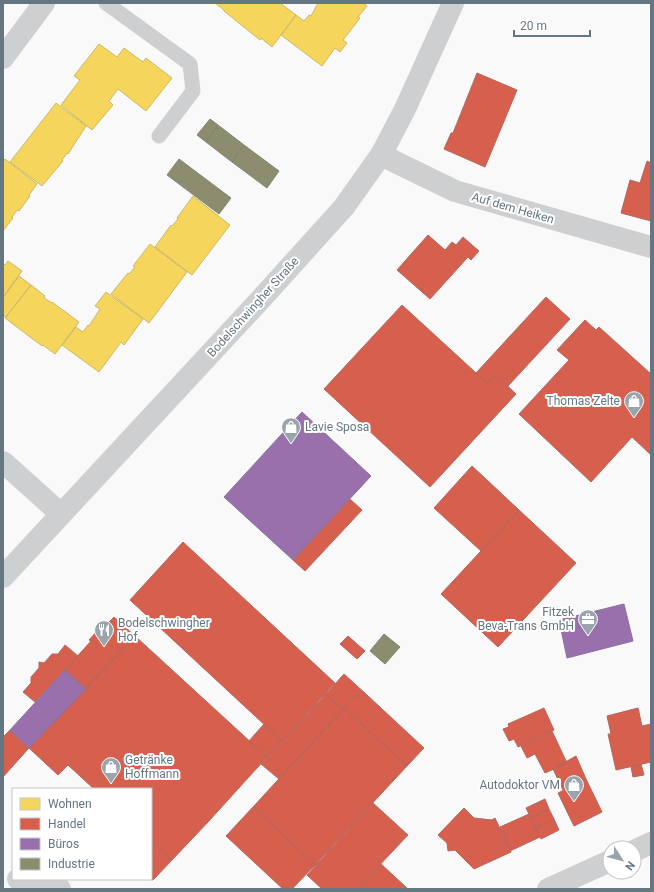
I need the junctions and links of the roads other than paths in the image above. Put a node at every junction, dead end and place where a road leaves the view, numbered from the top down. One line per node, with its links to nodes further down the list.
1 (44, 3): 4 (street)
2 (106, 3): 5 (lane)
3 (453, 3): 6 (street, Bodelschwingher Straße)
4 (3, 58)
5 (159, 136)
6 (381, 155): 7 (street, Auf dem Heiken); 9 (street, Bodelschwingher Straße)
7 (651, 247)
8 (3, 462): 9 (street)
9 (61, 514): 10 (street, Bodelschwingher Straße)
10 (3, 577)
11 (602, 865): 14 (street)
12 (22, 880): 13 (street)
13 (60, 889)
14 (548, 889)

